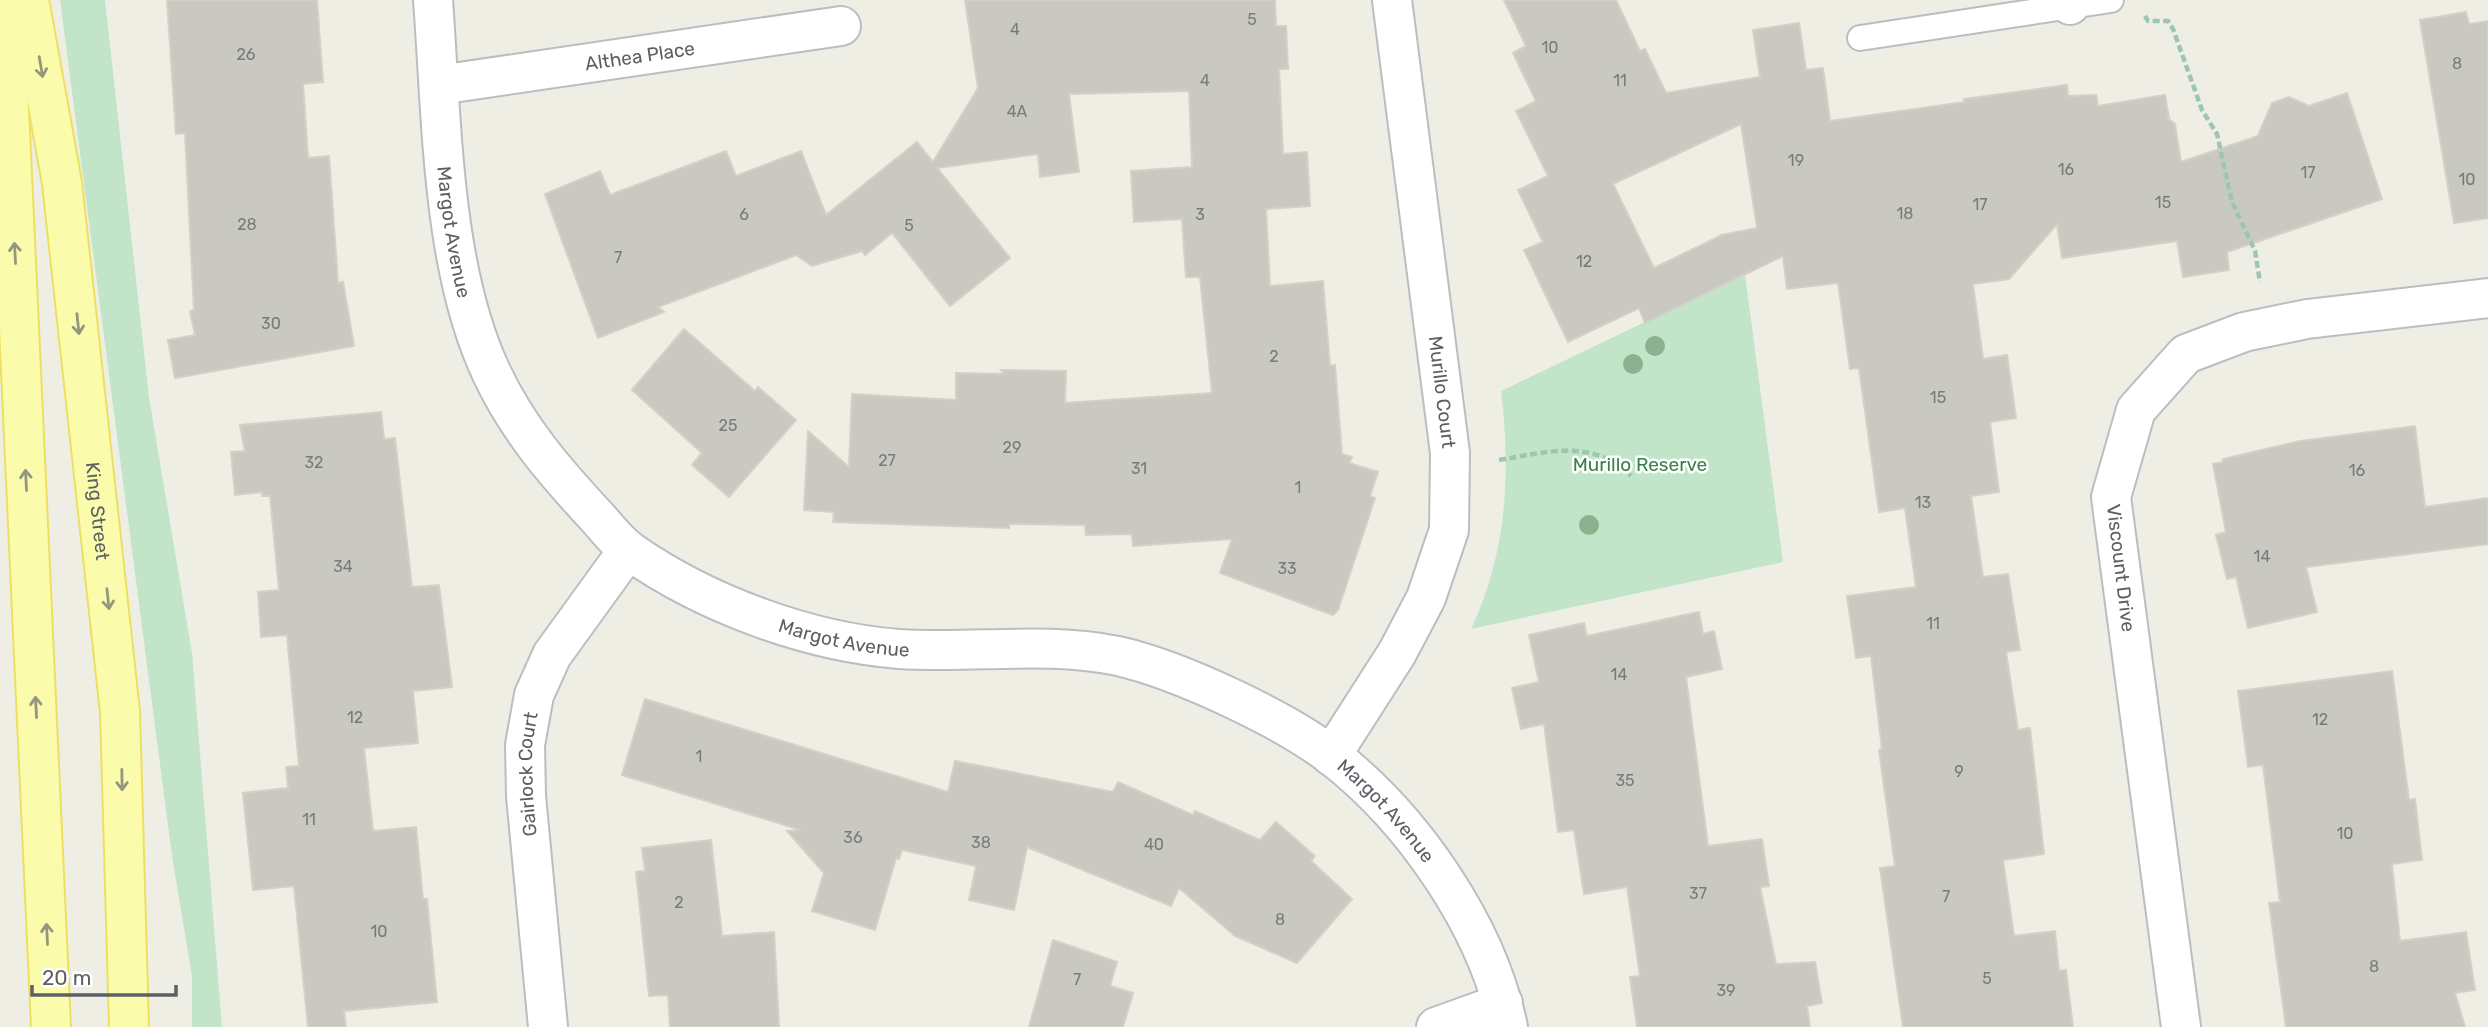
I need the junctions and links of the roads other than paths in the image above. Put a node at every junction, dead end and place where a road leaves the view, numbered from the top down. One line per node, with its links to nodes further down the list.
1 (4, 0): 14 (main road, one-way to 1)
2 (29, 0): 15 (main road, King Street, one-way to 15)
3 (433, 0): 9 (street, Margot Avenue)
4 (1392, 0): 12 (street, Murillo Court)
5 (2111, 0): 6 (lane)
6 (2070, 3): 8 (lane)
7 (841, 26): 9 (street, Althea Place)
8 (1860, 38)
9 (439, 85): 11 (street, Margot Avenue)
10 (2488, 298): 18 (street, Viscount Drive)
11 (628, 550): 12 (street, Margot Avenue); 16 (street, Gairlock Court)
12 (1331, 756): 13 (street, Margot Avenue)
13 (1506, 1015): 17 (street)
14 (51, 1027)
15 (129, 1027)
16 (548, 1027)
17 (1436, 1027)
18 (2180, 1027)

